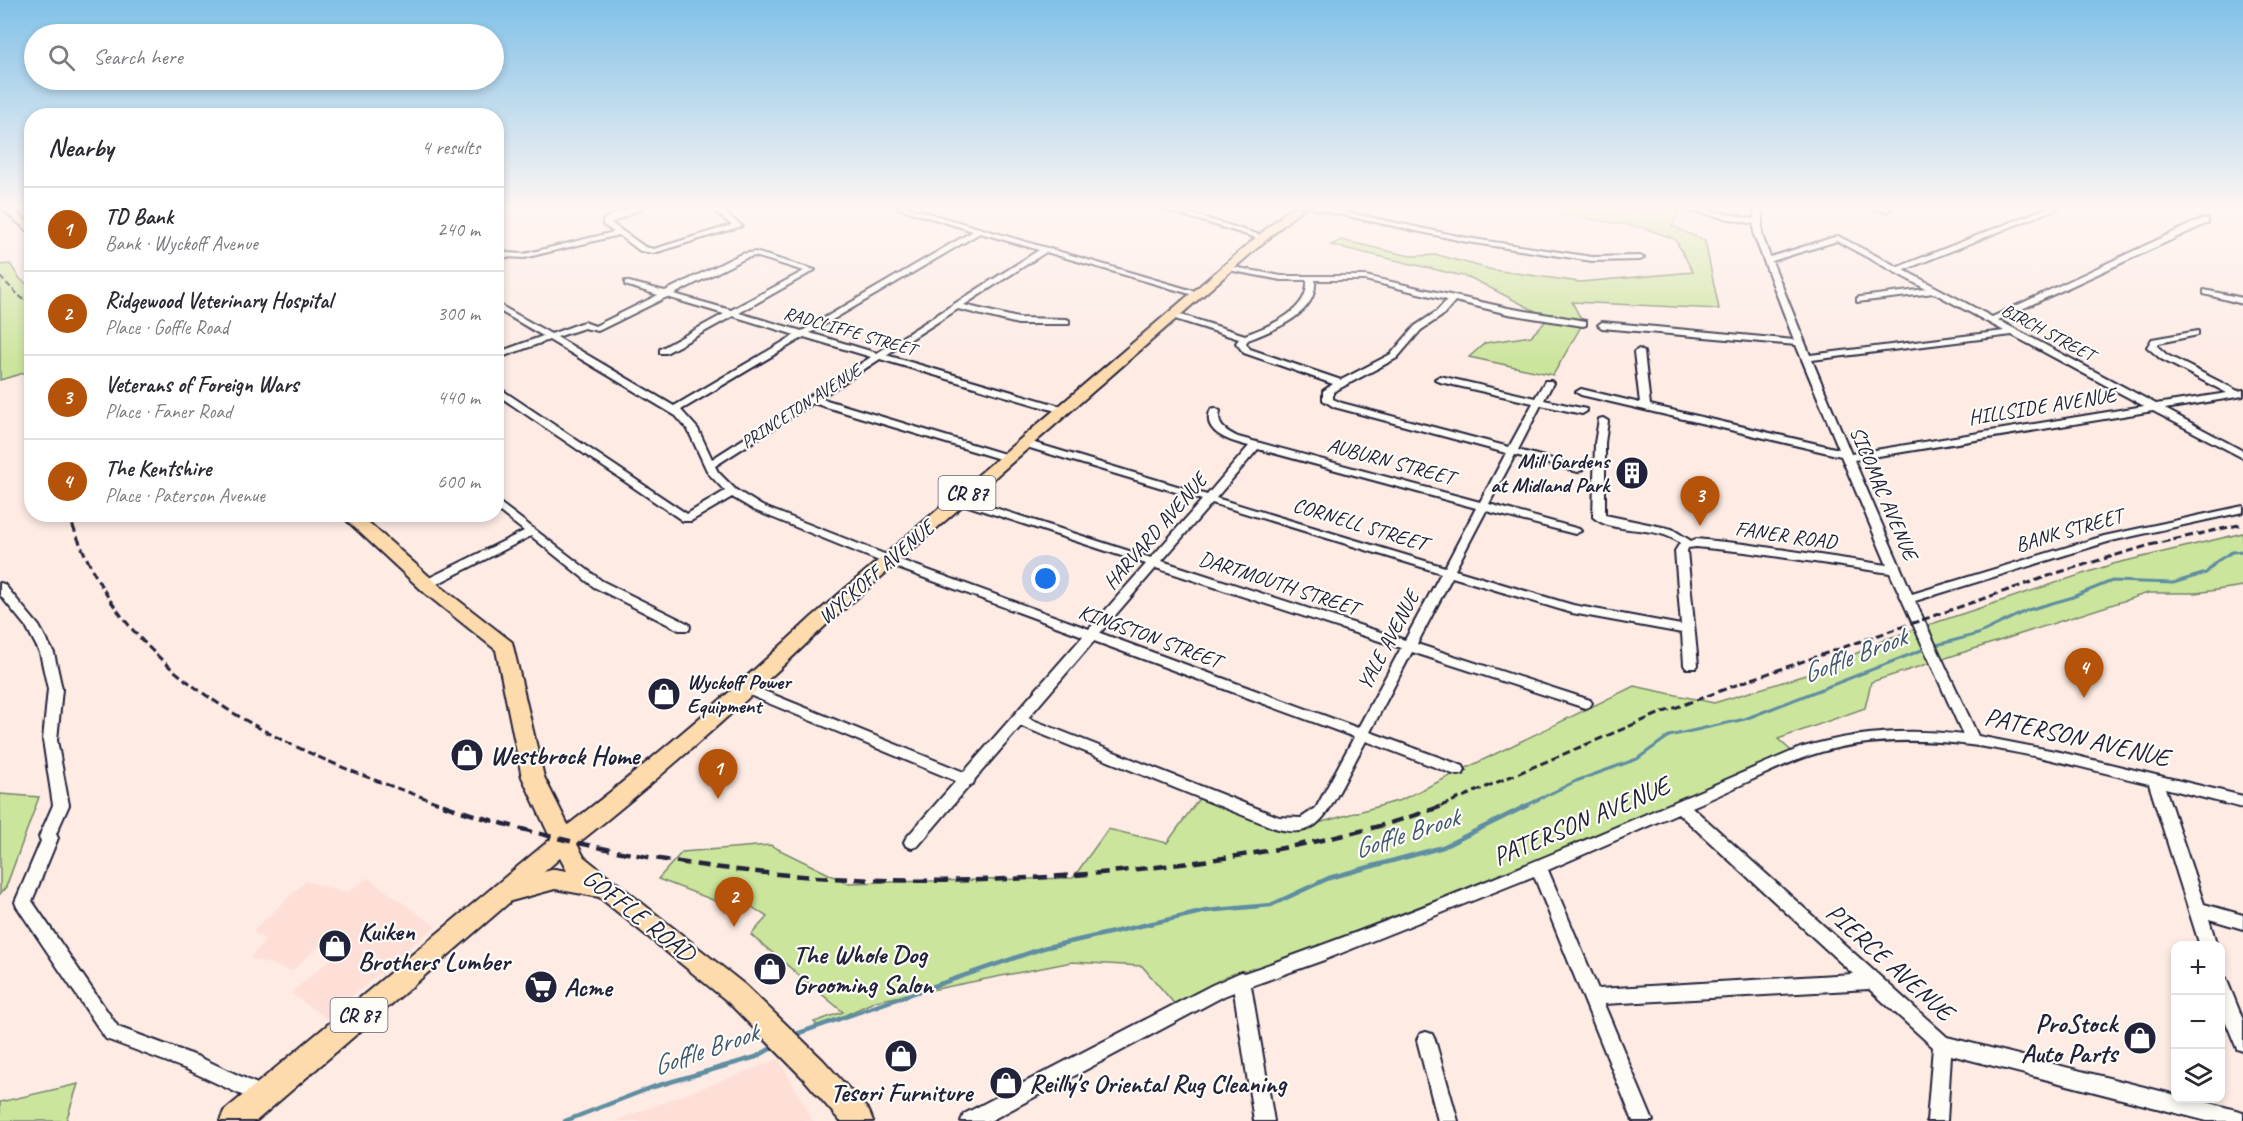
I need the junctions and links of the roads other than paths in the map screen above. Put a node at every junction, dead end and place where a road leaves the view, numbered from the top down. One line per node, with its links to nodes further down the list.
1 (738, 259): 17 (street)
2 (770, 259): 24 (street)
3 (930, 259): 32 (street)
4 (1029, 259): 22 (street, PRINCETON AVENUE)
5 (1077, 259): 18 (street)
6 (1241, 259): 11 (main road, WYCKOFF AVENUE / CR 87)
7 (1877, 259): 12 (street, BIRCH STREET)
8 (1924, 259): 12 (street)
9 (2123, 259): 26 (street)
10 (1768, 260): 35 (street, SICOMAC AVENUE)
11 (1231, 268): 13 (street); 18 (main road, WYCKOFF AVENUE / CR 87)
12 (1897, 270): 15 (street, BIRCH STREET)
13 (1311, 278): 19 (street); 34 (street)
14 (628, 283): 17 (street, RADCLIFFE STREET)
15 (1935, 290): 20 (street); 26 (street, BIRCH STREET)
16 (2208, 292): 21 (street)
17 (665, 294): 24 (street, RADCLIFFE STREET); 33 (street)
18 (1200, 294): 25 (main road, WYCKOFF AVENUE / CR 87)
19 (1453, 298): 28 (street); 43 (street)
20 (1860, 300)
21 (2243, 301)
22 (956, 306): 27 (street); 39 (street, PRINCETON AVENUE)
23 (504, 310): 33 (street, KINGSTON STREET)
24 (732, 314): 32 (street, RADCLIFFE STREET); 36 (street)
25 (1175, 316): 34 (street); 52 (main road, WYCKOFF AVENUE / CR 87)
26 (1992, 320): 30 (street, BIRCH STREET)
27 (1065, 322)
28 (1583, 323)
29 (1602, 324): 35 (street)
30 (2014, 332): 40 (street); 50 (street, BIRCH STREET)
31 (2195, 333): 45 (street)
32 (803, 334): 39 (street, RADCLIFFE STREET); 51 (street)
33 (549, 337): 38 (street); 51 (street, KINGSTON STREET)
34 (1245, 338): 43 (street)
35 (1800, 343): 40 (street, SICOMAC AVENUE)
36 (663, 351)
37 (1639, 352): 49 (street)
38 (504, 353)
39 (878, 356): 47 (street, PRINCETON AVENUE); 52 (street, RADCLIFFE STREET)
40 (1806, 358): 60 (street, SICOMAC AVENUE)
41 (1440, 379): 48 (street)
42 (1548, 383): 48 (street, YALE AVENUE)
43 (1341, 384): 58 (street)
44 (1581, 392): 49 (street)
45 (2240, 393): 50 (street, HILLSIDE AVENUE)
46 (504, 395): 64 (street)
47 (811, 399): 61 (street); 62 (street, PRINCETON AVENUE)
48 (1536, 401): 54 (street); 58 (street, YALE AVENUE)
49 (1644, 407): 60 (street)
50 (2155, 407): 59 (street, BIRCH STREET); 60 (street, HILLSIDE AVENUE)
51 (674, 410): 62 (street, KINGSTON STREET)
52 (1063, 410): 56 (main road, WYCKOFF AVENUE / CR 87)
53 (1215, 411): 57 (street, AUBURN STREET)
54 (1582, 411)
55 (1603, 421): 73 (street)
56 (1024, 443): 61 (main road, WYCKOFF AVENUE / CR 87); 66 (street, CORNELL STREET)
57 (1256, 445): 66 (street, HARVARD AVENUE); 67 (street, AUBURN STREET)
58 (1510, 450): 63 (street); 67 (street, YALE AVENUE)
59 (2243, 455)
60 (1847, 456): 76 (street, SICOMAC AVENUE)
61 (1007, 458): 65 (main road, WYCKOFF AVENUE / CR 87)
62 (709, 465): 64 (street, KINGSTON STREET)
63 (1578, 469)
64 (732, 492): 74 (street, KINGSTON STREET)
65 (960, 500): 74 (main road, WYCKOFF AVENUE / CR 87); 75 (street, DARTMOUTH STREET)
66 (1210, 500): 75 (street, HARVARD AVENUE); 77 (street, CORNELL STREET)
67 (1481, 506): 72 (street, AUBURN STREET); 77 (street, YALE AVENUE)
68 (504, 509): 71 (street)
69 (2243, 509): 80 (street, BANK STREET)
70 (357, 522): 78 (main road, GOFFLE ROAD)
71 (532, 531): 78 (street); 81 (street)
72 (1575, 531)
73 (1688, 544): 76 (street, FANER ROAD); 82 (street)
74 (888, 561): 83 (street, KINGSTON STREET); 86 (main road, WYCKOFF AVENUE / CR 87)
75 (1155, 563): 83 (street, HARVARD AVENUE); 84 (street, DARTMOUTH STREET)
76 (1896, 570): 80 (street, SICOMAC AVENUE)
77 (1447, 571): 82 (street, CORNELL STREET); 84 (street, YALE AVENUE)
78 (427, 584): 96 (main road, GOFFLE ROAD)
79 (0, 587): 111 (street)
80 (1908, 599): 90 (street, SICOMAC AVENUE)
81 (684, 627)
82 (1688, 630): 85 (street)
83 (1093, 635): 88 (street, HARVARD AVENUE); 89 (street, KINGSTON STREET)
84 (1408, 645): 87 (street, DARTMOUTH STREET); 89 (street, YALE AVENUE)
85 (1691, 665)
86 (747, 689): 92 (street); 96 (main road, WYCKOFF AVENUE / CR 87)
87 (1585, 703)
88 (1020, 720): 89 (street, YALE AVENUE); 92 (street, HARVARD AVENUE)
89 (1362, 733): 91 (street, KINGSTON STREET)
90 (1972, 739): 93 (street, PATERSON AVENUE); 95 (street, PATERSON AVENUE)
91 (1458, 770)
92 (966, 779): 97 (street, HARVARD AVENUE)
93 (2155, 780): 94 (street, PATERSON AVENUE); 101 (street)
94 (2243, 802)
95 (1680, 806): 98 (street, PATERSON AVENUE); 105 (street, PIERCE AVENUE)
96 (563, 842): 99 (main road, GOFFLE ROAD); 100 (main road, CR 87)
97 (912, 842)
98 (1539, 867): 104 (street, PATERSON AVENUE); 107 (street)
99 (605, 888): 100 (main road); 113 (main road, GOFFLE ROAD)
100 (499, 896): 111 (main road, CR 87)
101 (2197, 909): 102 (street); 103 (street)
102 (2243, 922)
103 (2208, 941)
104 (1241, 980): 114 (street, PATERSON AVENUE); 115 (street)
105 (1873, 981): 107 (street); 110 (street, PIERCE AVENUE)
106 (2225, 995): 109 (street)
107 (1592, 997): 117 (street)
108 (1426, 1040): 116 (street)
109 (2243, 1043)
110 (1942, 1044): 118 (street); 119 (street, PIERCE AVENUE)
111 (263, 1096): 112 (main road, CR 87)
112 (234, 1121)
113 (859, 1121)
114 (971, 1121)
115 (1264, 1121)
116 (1448, 1121)
117 (1643, 1121)
118 (1937, 1121)
119 (2243, 1121)

